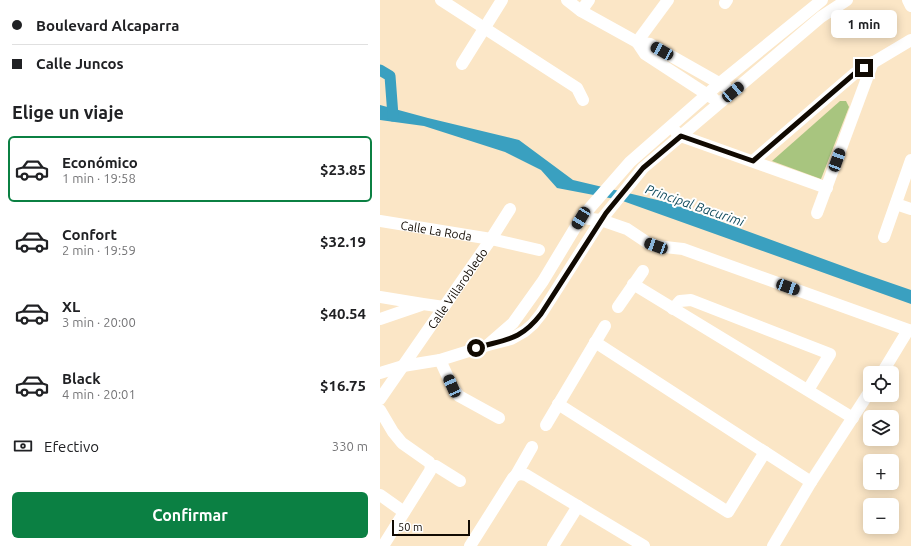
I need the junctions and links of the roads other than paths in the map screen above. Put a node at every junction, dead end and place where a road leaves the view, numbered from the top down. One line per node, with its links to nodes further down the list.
1 (441, 0): 11 (street)
2 (502, 0): 11 (street)
3 (567, 0): 10 (street)
4 (589, 0): 10 (street)
5 (668, 0): 13 (street)
6 (822, 0): 16 (street)
7 (847, 0): 17 (street)
8 (908, 0): 9 (street)
9 (911, 6)
10 (581, 11): 13 (street)
11 (484, 27): 15 (street); 19 (street)
12 (911, 40): 14 (street)
13 (636, 42): 16 (street); 18 (street)
14 (873, 62): 24 (street); 25 (street)
15 (462, 64)
16 (720, 84): 17 (street); 18 (street)
17 (733, 92): 20 (street)
18 (708, 95): 20 (street); 21 (street)
19 (583, 100)
20 (720, 103): 22 (street)
21 (671, 127): 22 (street); 30 (street)
22 (681, 136): 24 (street); 31 (street)
23 (911, 160): 26 (street)
24 (753, 161): 25 (street)
25 (827, 188): 29 (street)
26 (896, 204): 28 (street); 33 (street)
27 (510, 209): 34 (street, Calle Villarobledo)
28 (911, 209)
29 (817, 213)
30 (585, 214): 31 (street); 47 (street)
31 (604, 217): 45 (street); 47 (street)
32 (380, 221): 34 (street, Calle La Roda)
33 (884, 237)
34 (491, 239): 35 (street, Calle La Roda); 40 (street, Calle Villarobledo)
35 (539, 250)
36 (643, 270): 37 (street)
37 (633, 284): 41 (street); 42 (street)
38 (380, 297): 39 (street)
39 (423, 304): 40 (street); 43 (street)
40 (444, 306): 49 (street, Calle Villarobledo)
41 (618, 307)
42 (674, 309): 52 (street); 52 (street)
43 (380, 319)
44 (605, 326): 46 (street)
45 (910, 330): 50 (street)
46 (595, 342): 55 (street); 61 (street)
47 (488, 345): 48 (street)
48 (440, 360): 49 (street); 57 (street)
49 (403, 366): 51 (street); 53 (street, Calle Villarobledo)
50 (887, 366)
51 (380, 373)
52 (808, 390): 58 (street)
53 (380, 399)
54 (863, 402): 58 (street)
55 (558, 404): 59 (street); 61 (street)
56 (380, 410): 62 (street)
57 (499, 418)
58 (853, 418): 65 (street)
59 (546, 425)
60 (532, 447): 63 (street)
61 (765, 452): 65 (street)
62 (431, 466): 64 (street); 68 (street)
63 (516, 475): 67 (street); 71 (street)
64 (460, 481)
65 (811, 482): 73 (street)
66 (380, 495): 68 (street)
67 (578, 506): 69 (street); 72 (street)
68 (404, 512): 70 (street)
69 (641, 545)
70 (384, 546)
71 (470, 546)
72 (553, 546)
73 (773, 546)

